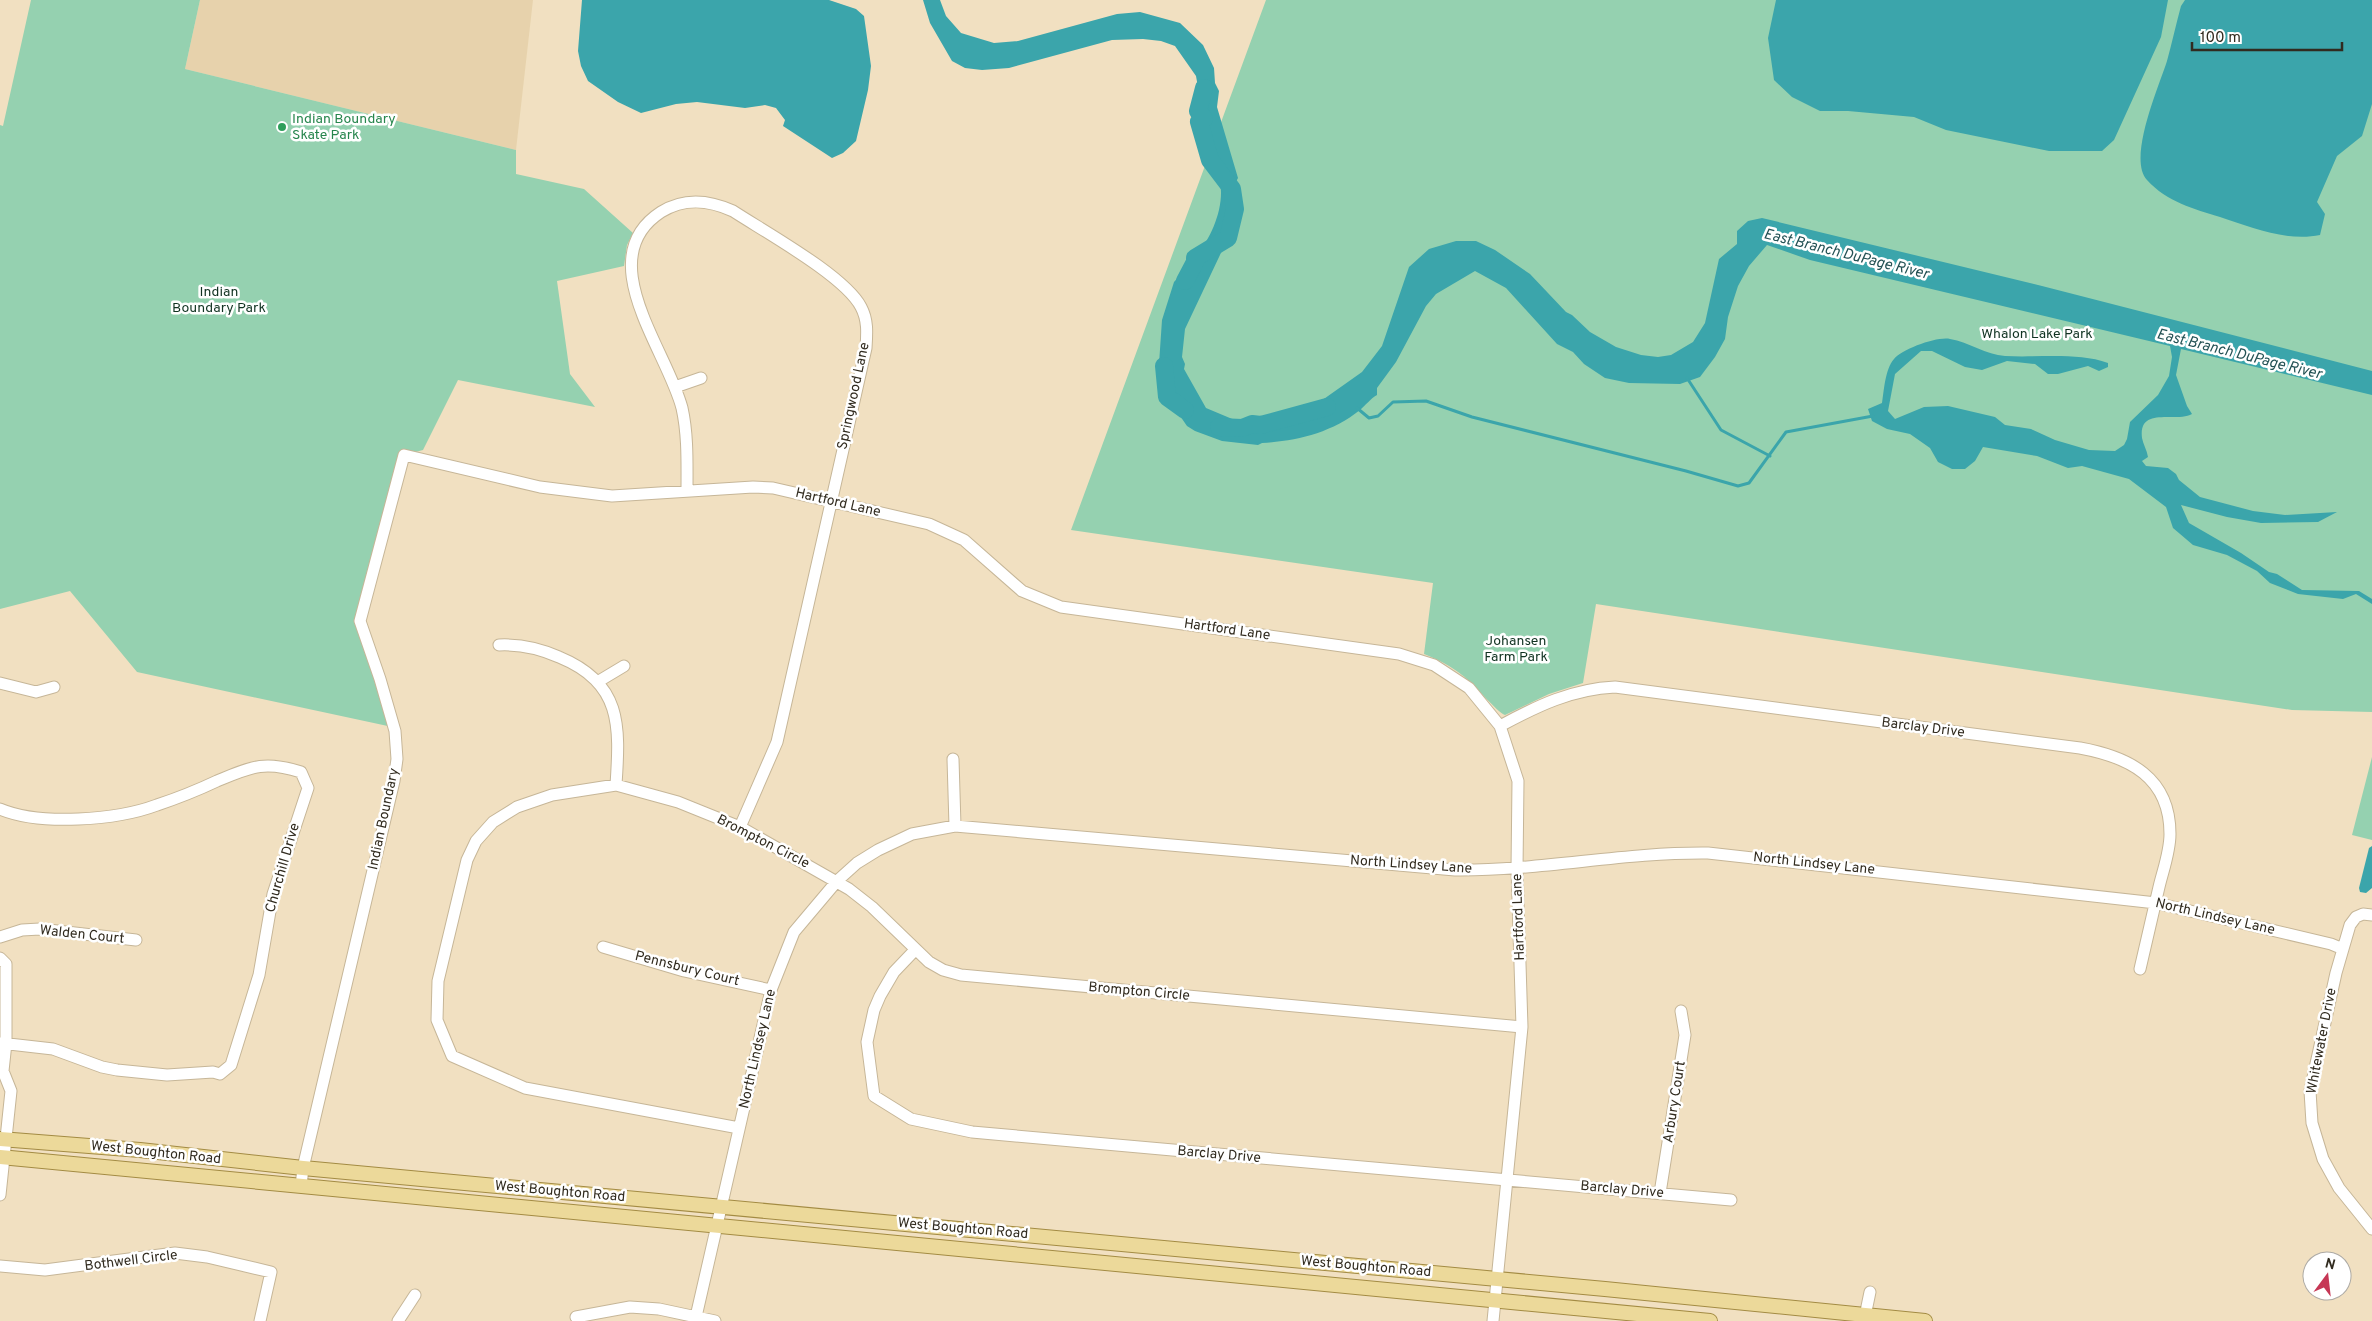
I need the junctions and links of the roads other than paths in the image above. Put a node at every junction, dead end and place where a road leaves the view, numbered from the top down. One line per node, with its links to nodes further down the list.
1 (700, 378): 2 (street)
2 (675, 386): 4 (street, Springwood Lane); 5 (street, Springwood Lane)
3 (404, 455): 4 (street, Hartford Lane); 36 (street, Indian Boundary)
4 (687, 491): 5 (street, Hartford Lane)
5 (830, 502): 11 (street, Hartford Lane); 16 (street, Springwood Lane)
6 (500, 645): 8 (street)
7 (624, 666): 8 (street)
8 (599, 682): 13 (street)
9 (0, 683): 10 (street)
10 (54, 687)
11 (1500, 726): 17 (street, Hartford Lane); 19 (street, Barclay Drive)
12 (953, 759): 15 (street)
13 (616, 785): 16 (street, Brompton Circle); 33 (street, Brompton Circle)
14 (0, 809): 31 (street, Churchill Drive)
15 (955, 826): 17 (street, North Lindsey Lane); 18 (street, North Lindsey Lane)
16 (740, 827): 18 (street, Brompton Circle)
17 (1517, 869): 19 (street, North Lindsey Lane); 30 (street, Hartford Lane)
18 (837, 881): 25 (street, Brompton Circle); 28 (street, North Lindsey Lane)
19 (2156, 903): 24 (street, North Lindsey Lane); 27 (street, Barclay Drive)
20 (2372, 915): 24 (street, Whitewater Drive)
21 (0, 937): 22 (street, Walden Court)
22 (136, 940)
23 (603, 947): 28 (street, Pennsbury Court)
24 (2343, 949): 44 (street, Whitewater Drive)
25 (915, 950): 30 (street, Brompton Circle); 37 (street, Barclay Drive)
26 (0, 958): 31 (street)
27 (2140, 969)
28 (771, 990): 33 (street, North Lindsey Lane)
29 (1681, 1010): 39 (street, Arbury Court)
30 (1522, 1027): 37 (street, Hartford Lane)
31 (3, 1043): 32 (street)
32 (2, 1073): 34 (street)
33 (739, 1128): 42 (street, North Lindsey Lane)
34 (3, 1139): 35 (street); 36 (main road, West Boughton Road)
35 (2, 1157): 38 (main road, West Boughton Road); 40 (street)
36 (303, 1168): 38 (street, Indian Boundary); 42 (main road, West Boughton Road)
37 (1507, 1181): 39 (street, Barclay Drive); 46 (street, Hartford Lane)
38 (301, 1186): 43 (main road, West Boughton Road)
39 (1660, 1193): 41 (street, Barclay Drive)
40 (0, 1195)
41 (1731, 1200)
42 (721, 1207): 43 (street, North Lindsey Lane); 46 (main road, West Boughton Road)
43 (717, 1225): 49 (main road, West Boughton Road); 52 (street)
44 (2372, 1230)
45 (0, 1266): 53 (street, Bothwell Circle)
46 (1498, 1280): 49 (street, Hartford Lane); 51 (main road, West Boughton Road)
47 (1870, 1292): 51 (street)
48 (415, 1295): 54 (street)
49 (1495, 1299): 56 (street, Hartford Lane); 57 (main road, West Boughton Road)
50 (576, 1317): 52 (street)
51 (1865, 1318): 58 (main road, West Boughton Road)
52 (695, 1319): 55 (street)
53 (260, 1321)
54 (398, 1321)
55 (715, 1321)
56 (1494, 1321)
57 (1710, 1321)
58 (1926, 1321)

